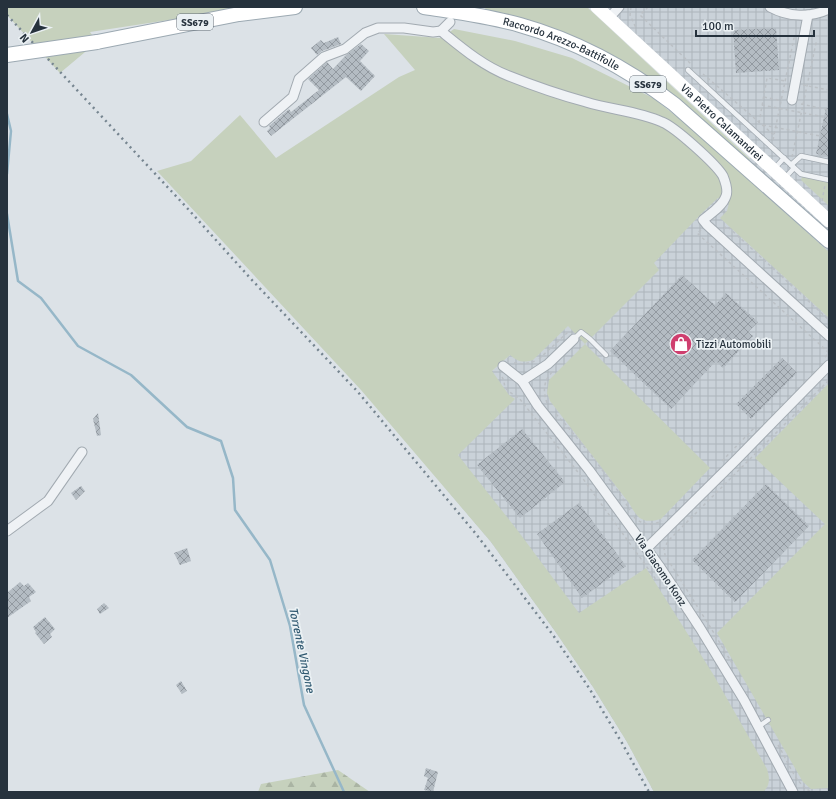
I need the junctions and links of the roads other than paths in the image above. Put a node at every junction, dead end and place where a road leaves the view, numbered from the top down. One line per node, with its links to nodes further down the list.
1 (295, 7): 11 (main road, SS679, bridge)
2 (424, 7): 22 (main road, Raccordo Arezzo-Battifolle / SS679)
3 (598, 7): 8 (main road, Via Pietro Calamandrei)
4 (619, 7): 8 (street)
5 (770, 7): 7 (street)
6 (829, 9): 7 (street)
7 (808, 15): 13 (street)
8 (609, 18): 18 (main road, Via Pietro Calamandrei)
9 (450, 22): 10 (street)
10 (441, 31): 14 (street); 23 (street)
11 (7, 54)
12 (688, 70): 15 (lane)
13 (792, 100)
14 (264, 122)
15 (784, 158): 17 (lane); 18 (lane)
16 (829, 162): 17 (lane)
17 (793, 166): 19 (lane); 20 (lane)
18 (773, 170): 20 (main road, Via Pietro Calamandrei)
19 (828, 179)
20 (783, 180): 21 (main road, Via Pietro Calamandrei)
21 (829, 221)
22 (829, 241)
23 (829, 336)
24 (574, 339): 25 (lane); 28 (street)
25 (606, 355)
26 (826, 362): 31 (street)
27 (503, 366): 28 (street, Via Giacomo Konz)
28 (522, 381): 31 (street, Via Giacomo Konz)
29 (82, 452): 30 (street)
30 (7, 531)
31 (647, 548): 33 (street, Via Giacomo Konz)
32 (768, 720): 33 (lane)
33 (758, 727): 34 (street, Via Giacomo Konz)
34 (793, 792)

